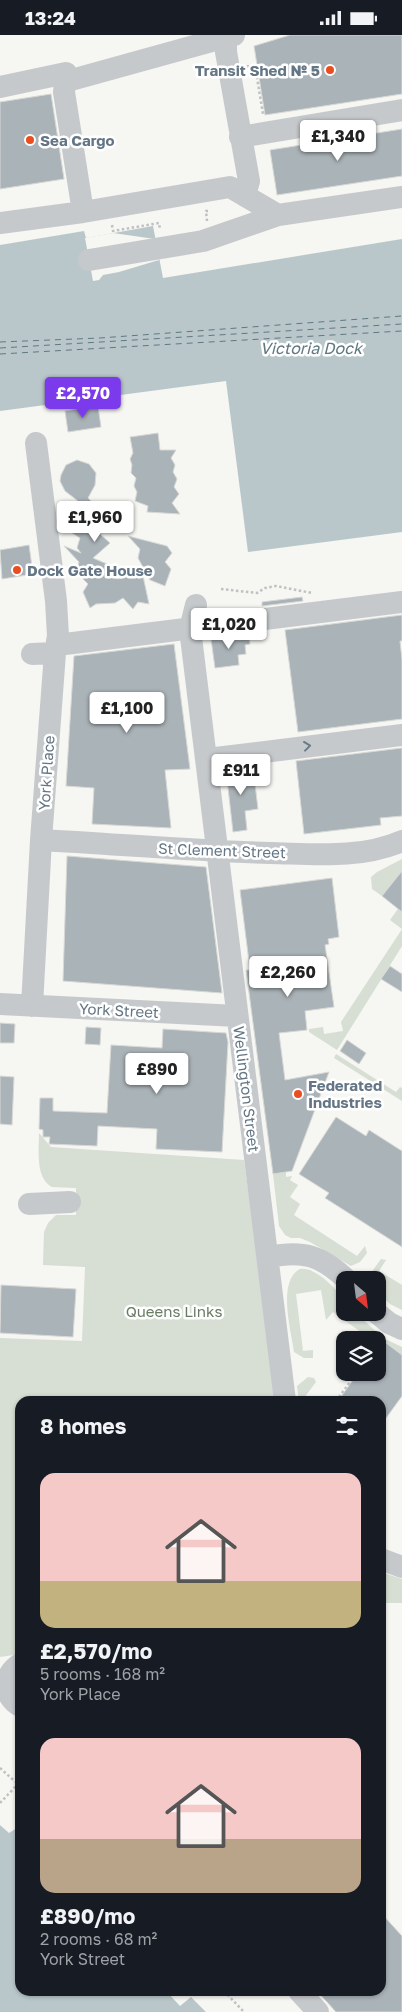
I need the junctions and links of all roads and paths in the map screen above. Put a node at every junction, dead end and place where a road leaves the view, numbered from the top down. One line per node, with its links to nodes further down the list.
1 (230, 36): 3 (street); 7 (street)
2 (247, 61): 6 (path)
3 (64, 82): 4 (street); 11 (street)
4 (0, 87)
5 (402, 110): 7 (street)
6 (264, 119)
7 (240, 137): 8 (street)
8 (245, 196): 11 (street); 12 (street)
9 (402, 197): 12 (street)
10 (214, 210): 15 (path)
11 (83, 212): 13 (street)
12 (278, 215): 17 (street)
13 (0, 223)
14 (112, 224): 16 (path)
15 (208, 226)
16 (161, 235)
17 (89, 260)
18 (36, 443): 24 (street, York Place)
19 (221, 589): 20 (path)
20 (313, 593)
21 (402, 602): 23 (street)
22 (196, 605): 23 (street)
23 (190, 629): 24 (street); 27 (street, Wellington Street)
24 (56, 649): 25 (street); 28 (street, York Place)
25 (32, 654)
26 (402, 735): 27 (street, one-way to 26)
27 (207, 759): 30 (street, Wellington Street)
28 (41, 841): 30 (street, St Clement Street); 32 (street, York Place)
29 (402, 841): 30 (street, St Clement Street)
30 (218, 852): 33 (street, Wellington Street)
31 (0, 1004): 32 (street, York Street)
32 (32, 1005): 33 (street, York Street)
33 (237, 1016): 36 (street, Wellington Street)
34 (70, 1202): 35 (street)
35 (29, 1203)
36 (268, 1257): 37 (street); 41 (street, Wellington Street)
37 (336, 1271)
38 (386, 1320): 39 (street)
39 (402, 1329)
40 (351, 1381): 42 (path)
41 (284, 1396)
42 (340, 1396)
43 (13, 1665): 44 (street)
44 (11, 1699)
45 (0, 1768): 46 (path)
46 (15, 1781)
47 (15, 1789): 48 (path)
48 (0, 1803)
49 (229, 1996): 51 (path)
50 (303, 1996): 52 (street)
51 (244, 2012)
52 (318, 2012)

